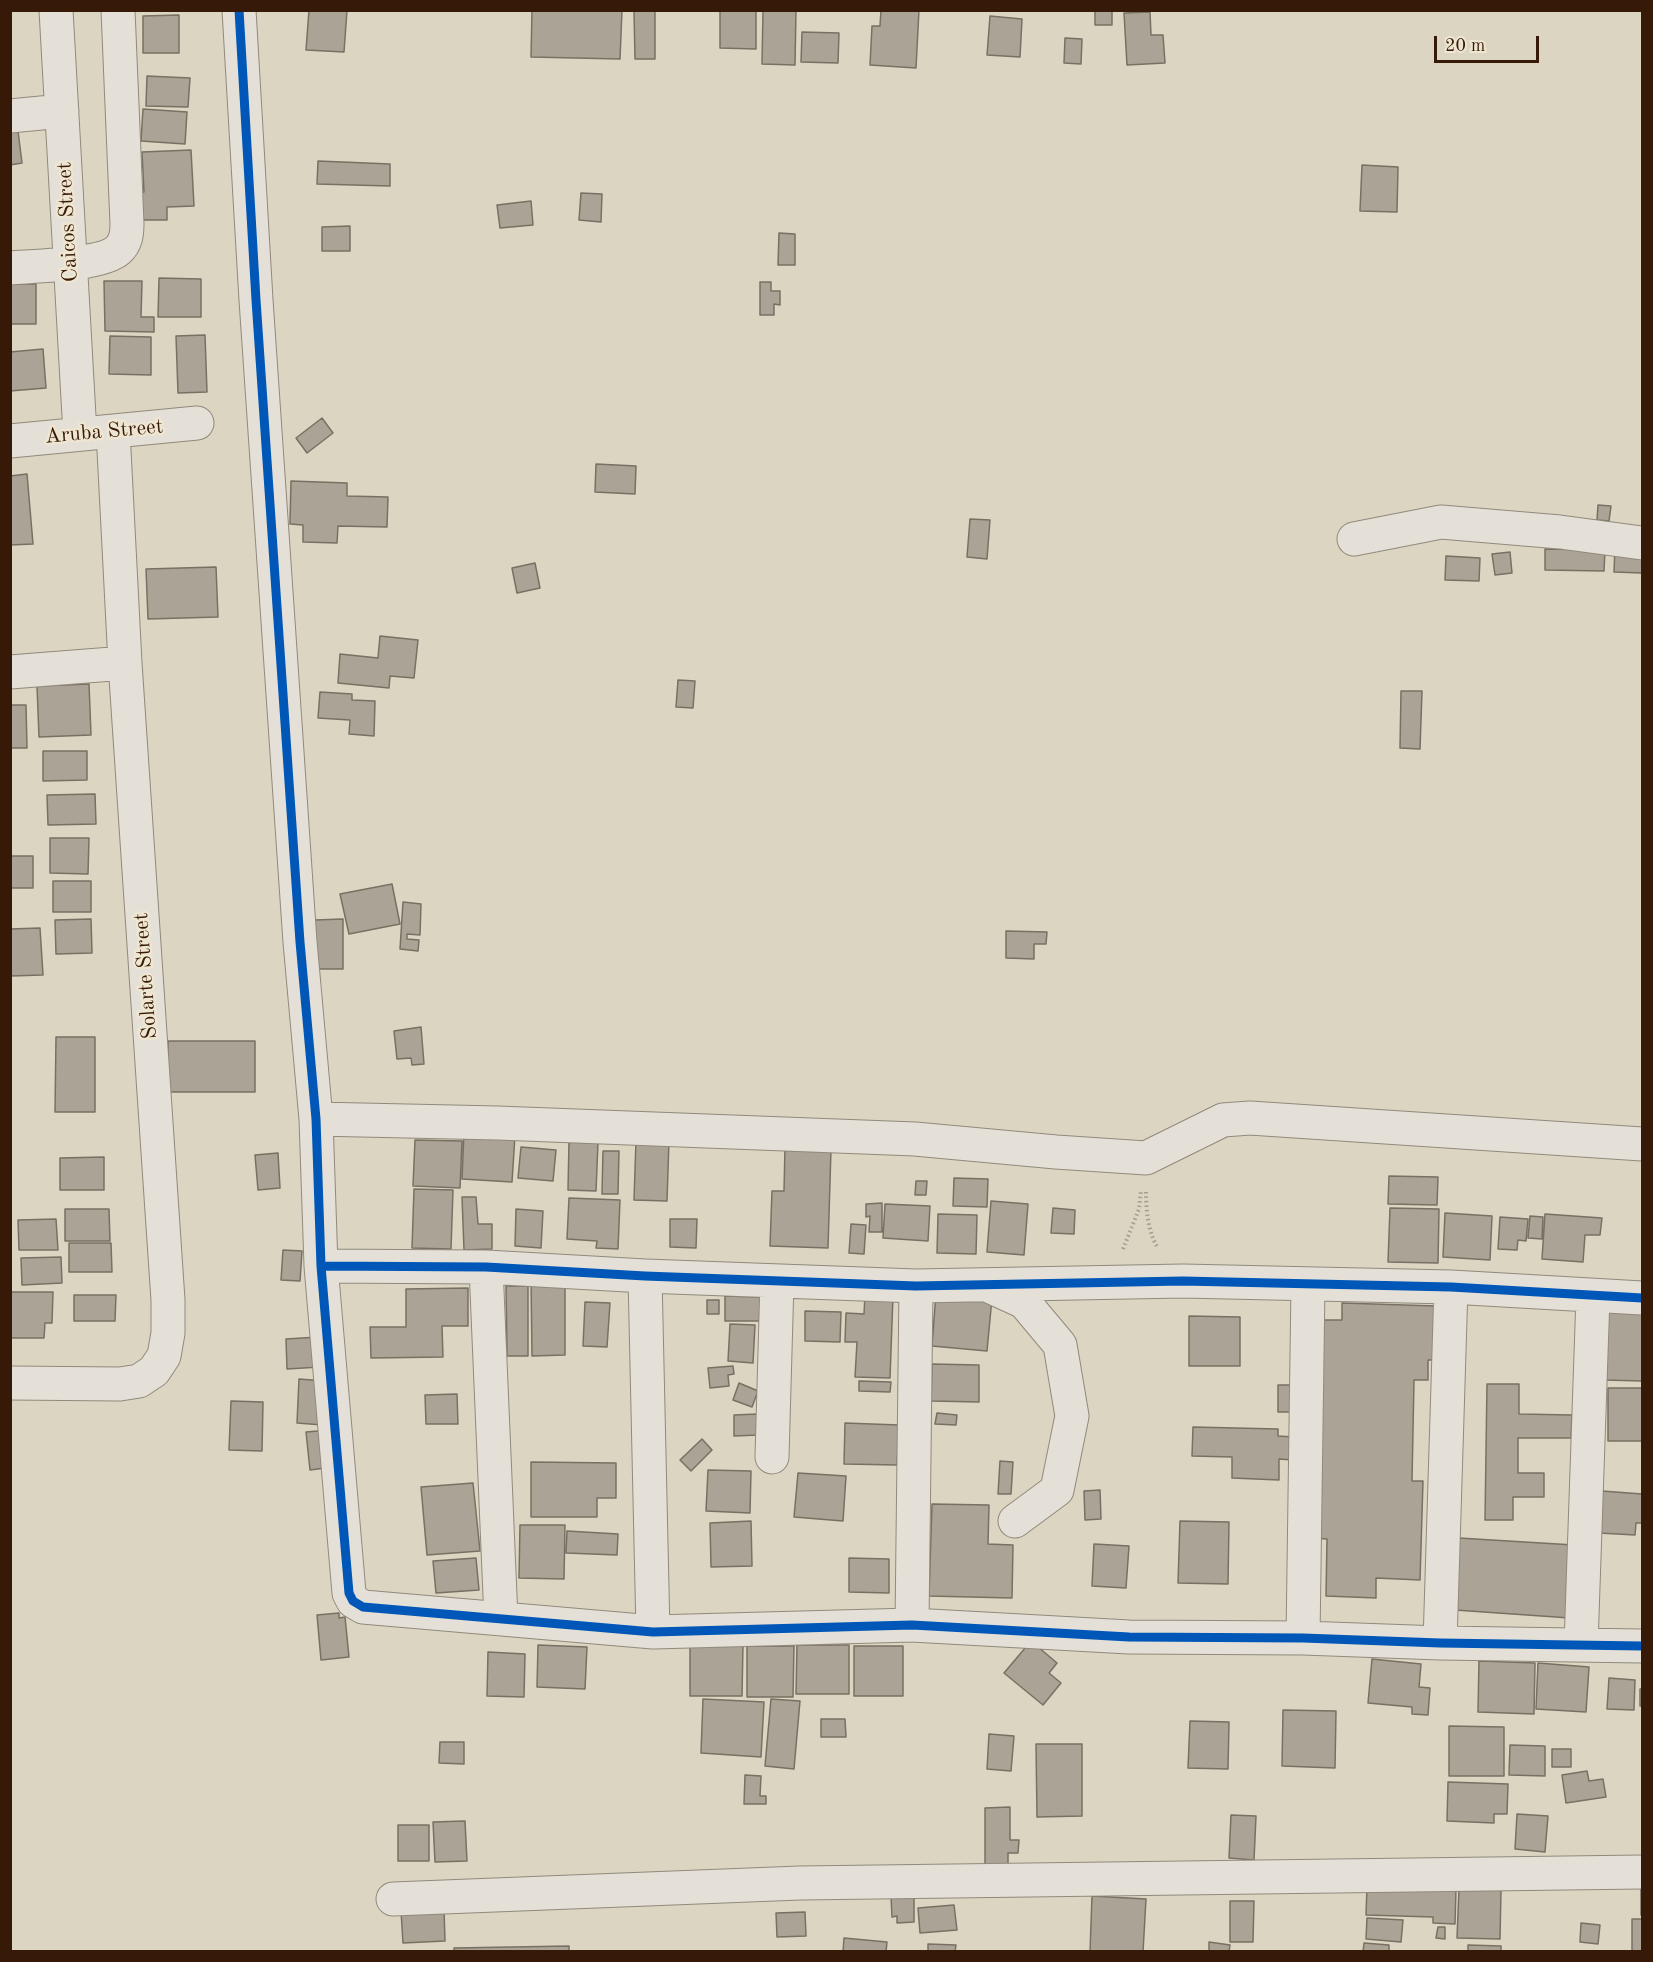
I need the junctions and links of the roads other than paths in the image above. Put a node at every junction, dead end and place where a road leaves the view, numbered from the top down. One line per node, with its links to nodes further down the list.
1 (56, 10): 4 (street, Caicos Street)
2 (118, 10): 6 (street)
3 (238, 10): 16 (street)
4 (62, 111): 5 (street); 6 (street, Caicos Street)
5 (10, 116)
6 (71, 262): 7 (street); 10 (street, Caicos Street)
7 (10, 268)
8 (197, 423): 9 (street, Aruba Street)
9 (113, 431): 10 (street, Aruba Street); 14 (street, Solarte Street)
10 (80, 434): 11 (street, Aruba Street)
11 (10, 441)
12 (1354, 539): 13 (street)
13 (1642, 543)
14 (124, 663): 15 (street); 28 (street, Solarte Street)
15 (10, 672)
16 (316, 1119): 17 (street); 18 (street)
17 (1642, 1143)
18 (321, 1266): 19 (street); 31 (street)
19 (486, 1267): 20 (street); 31 (street)
20 (645, 1276): 21 (street); 33 (street)
21 (777, 1281): 24 (street); 29 (street)
22 (987, 1285): 23 (street); 24 (street); 30 (street)
23 (1308, 1285): 25 (street); 34 (street)
24 (916, 1286): 32 (street)
25 (1451, 1287): 26 (street); 35 (street)
26 (1593, 1296): 27 (street); 36 (street)
27 (1642, 1298)
28 (10, 1383)
29 (772, 1457)
30 (1015, 1521)
31 (501, 1620): 33 (street)
32 (912, 1625): 33 (street); 34 (street)
33 (653, 1632)
34 (1303, 1638): 35 (street)
35 (1440, 1643): 36 (street)
36 (1581, 1645): 37 (street)
37 (1642, 1646)
38 (1642, 1872): 39 (street)
39 (393, 1899)

